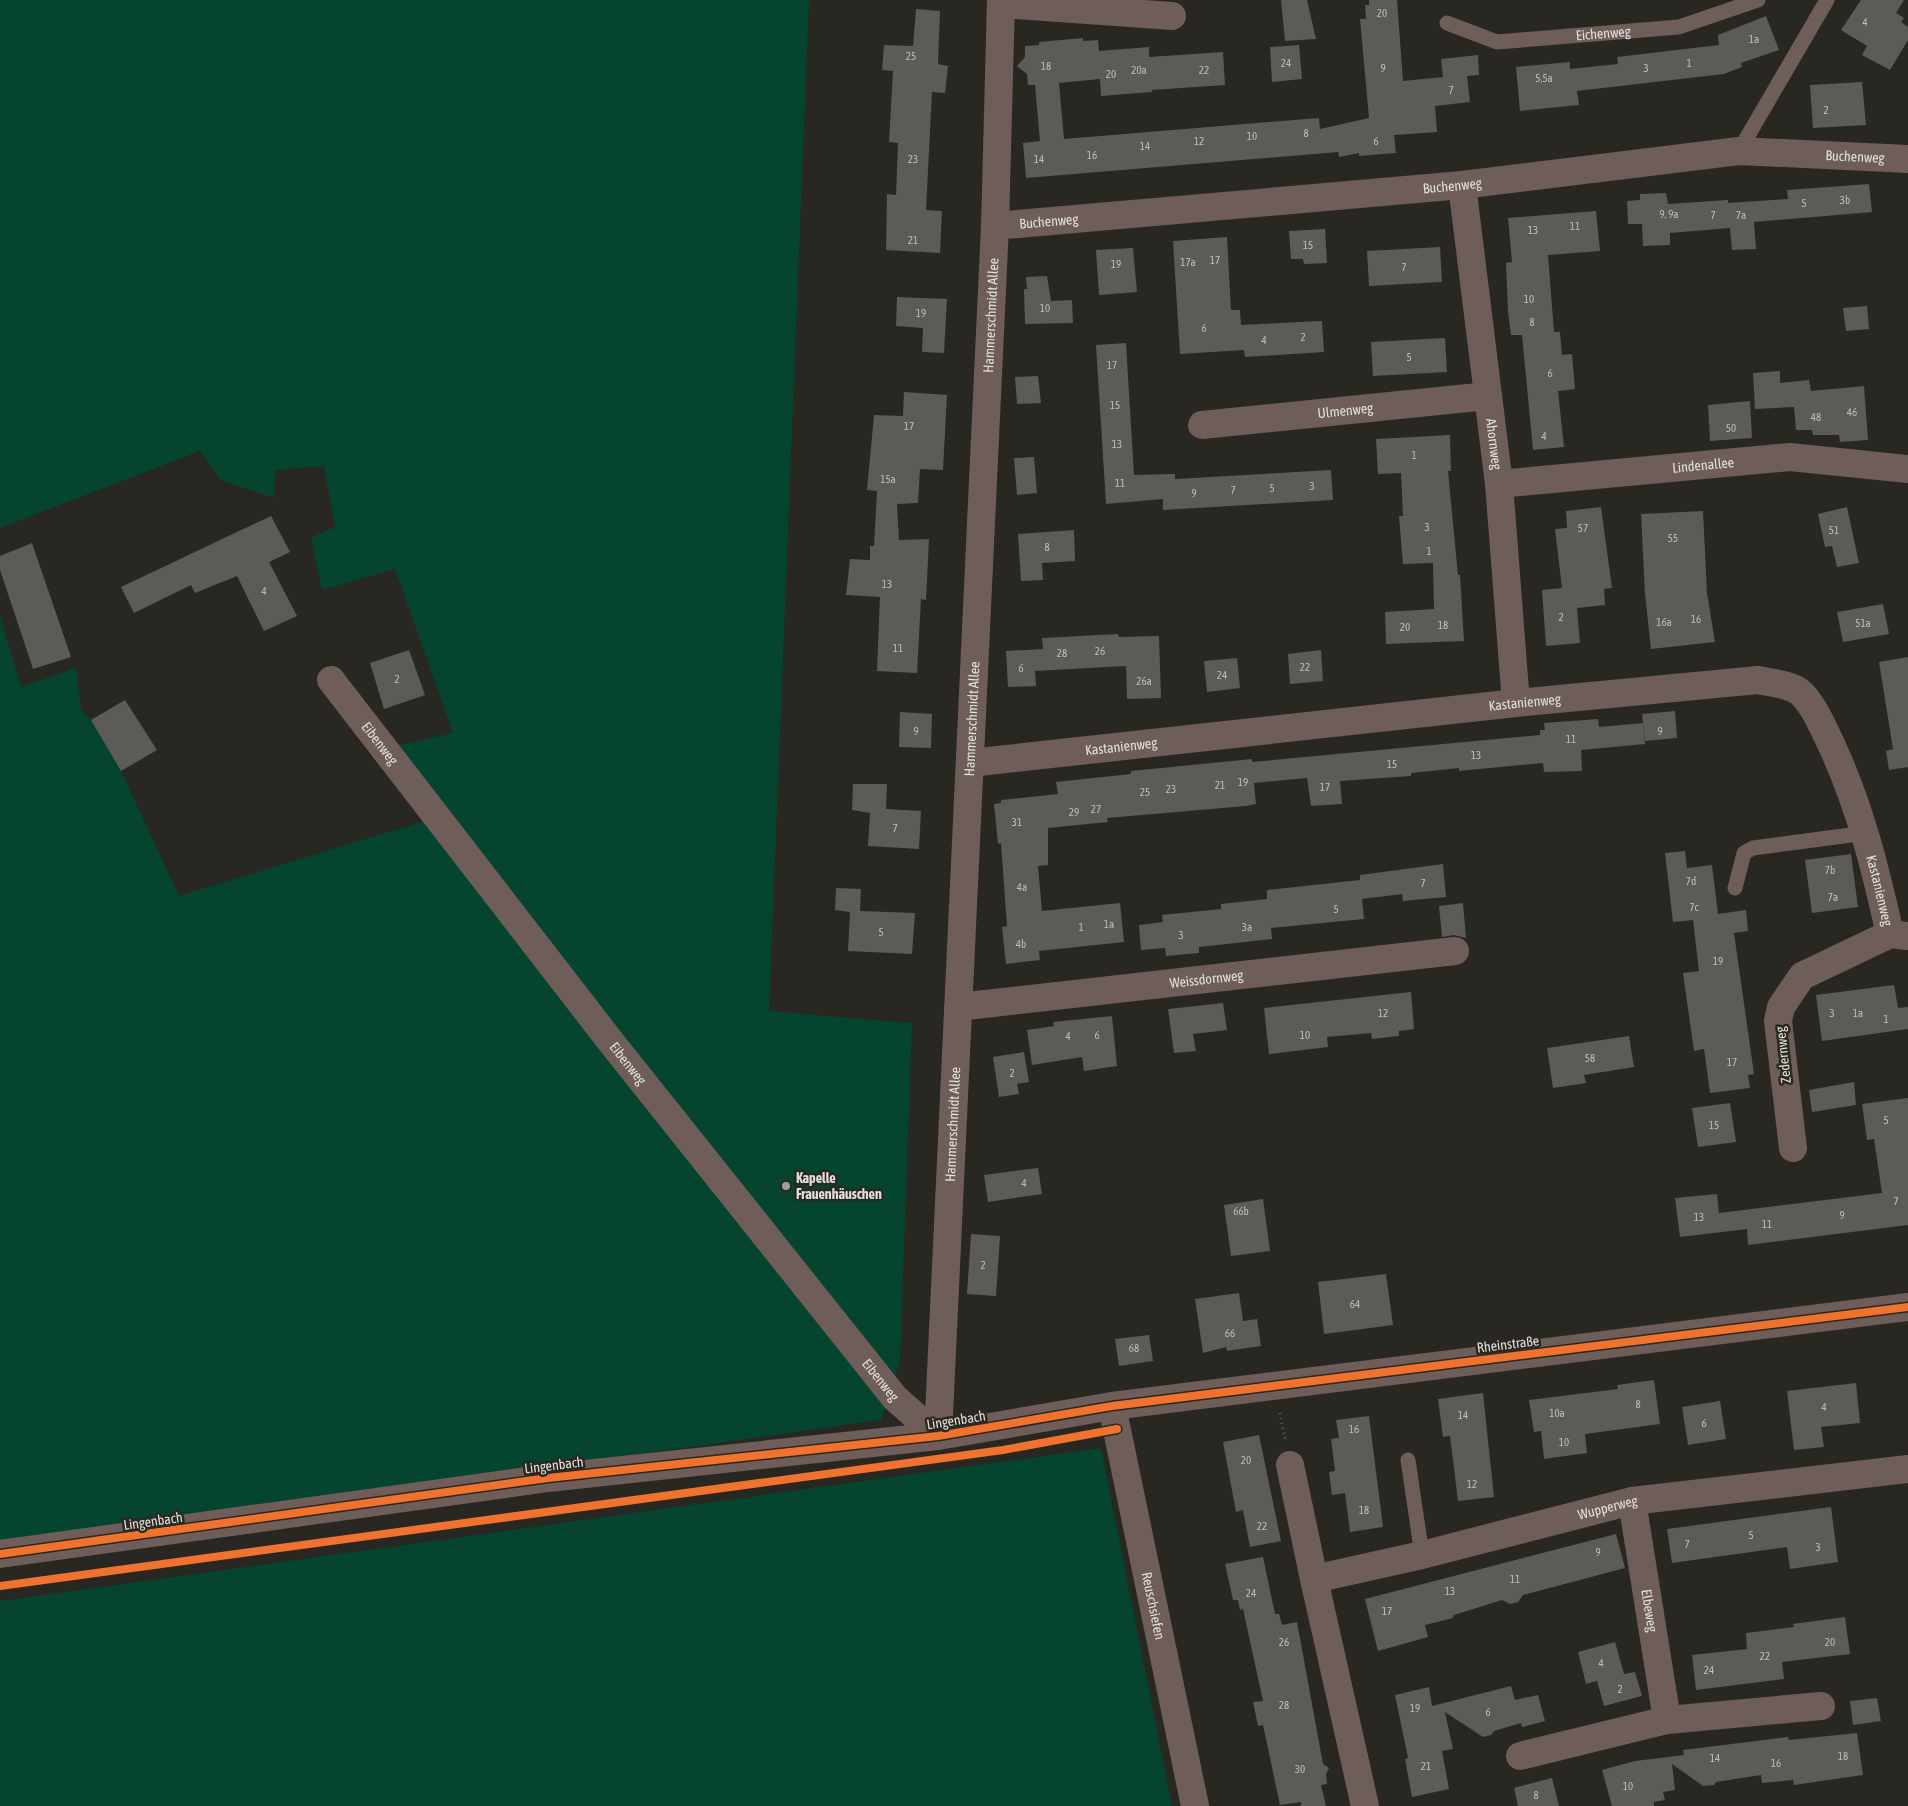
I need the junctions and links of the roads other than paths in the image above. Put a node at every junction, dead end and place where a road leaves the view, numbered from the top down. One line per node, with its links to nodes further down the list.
1 (1758, 0): 5 (lane, Eichenweg)
2 (1827, 0): 6 (lane)
3 (1001, 2): 4 (street, Hammerschmidt Allee); 9 (street, Hammerschmidt Allee)
4 (1172, 16)
5 (1447, 23)
6 (1739, 151): 7 (street, Buchenweg); 8 (street, Buchenweg)
7 (1908, 159)
8 (1462, 185): 9 (street, Buchenweg); 10 (street, Ahornweg)
9 (995, 226): 16 (street, Hammerschmidt Allee)
10 (1488, 396): 11 (street, Ulmenweg); 13 (street, Ahornweg)
11 (1202, 425)
12 (1908, 469): 13 (street, Lindenallee)
13 (1499, 484): 15 (street, Ahornweg)
14 (331, 680): 25 (street, Eibenweg)
15 (1516, 703): 16 (street, Kastanienweg); 17 (street, Kastanienweg)
16 (970, 763): 21 (street, Hammerschmidt Allee)
17 (1866, 833): 18 (lane); 19 (street, Kastanienweg)
18 (1735, 888)
19 (1899, 935): 22 (street, Zedernweg)
20 (1455, 951): 21 (street, Weissdornweg)
21 (958, 1007): 25 (street, Hammerschmidt Allee)
22 (1793, 1148)
23 (1908, 1307): 24 (street, Rheinstraße)
24 (1112, 1406): 25 (street, Lingenbach); 36 (street, Reuschsiefen)
25 (938, 1436): 30 (street, Lingenbach)
26 (1408, 1460): 31 (lane)
27 (1290, 1465): 32 (street)
28 (1908, 1469): 29 (street, Wupperweg)
29 (1632, 1501): 31 (street, Wupperweg); 34 (street, Elbeweg)
30 (0, 1554)
31 (1422, 1555): 32 (street, Wupperweg)
32 (1314, 1579): 37 (street)
33 (1821, 1706): 34 (street)
34 (1667, 1720): 35 (street)
35 (1520, 1756)
36 (1195, 1806)
37 (1365, 1806)

